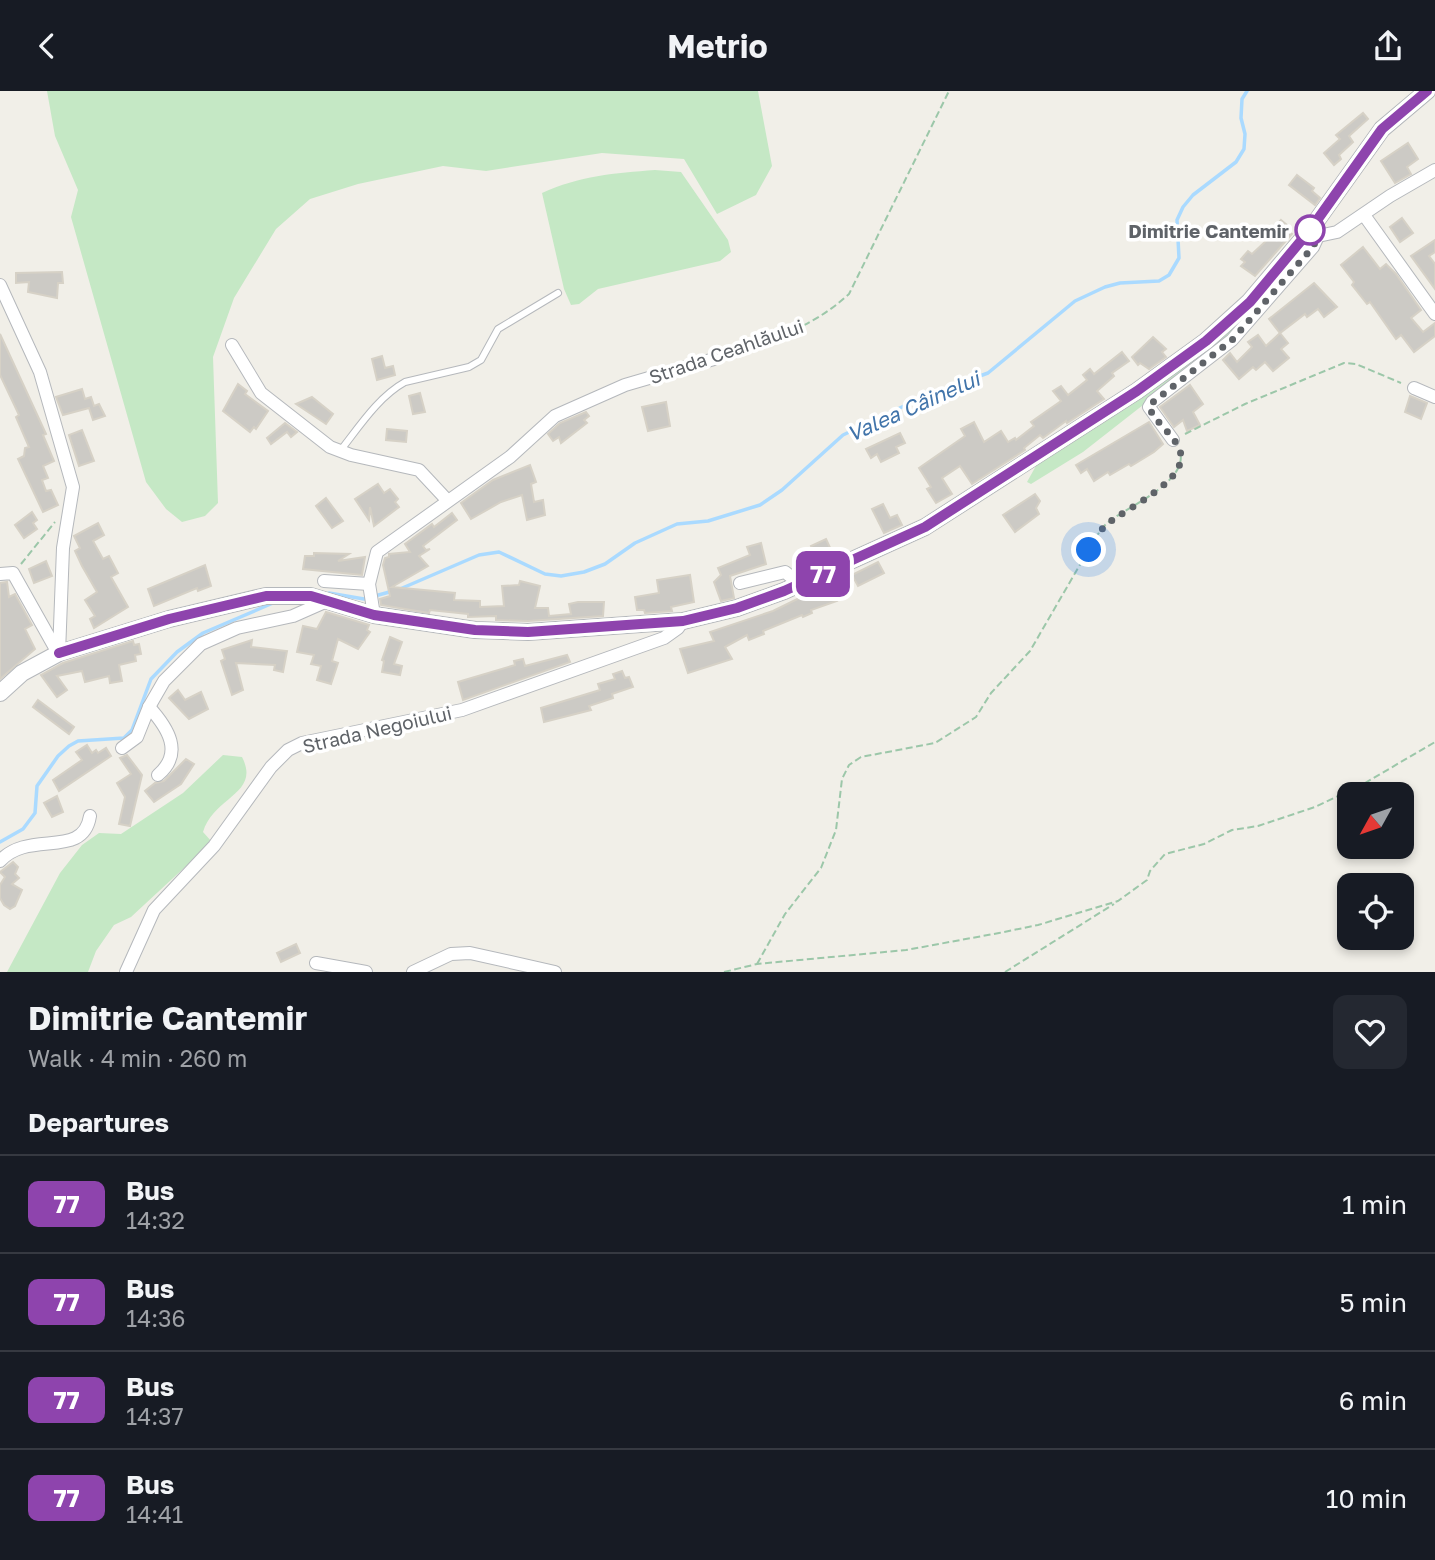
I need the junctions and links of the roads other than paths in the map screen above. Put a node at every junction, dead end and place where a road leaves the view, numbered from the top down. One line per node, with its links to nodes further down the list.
1 (1427, 91): 4 (street)
2 (1435, 170): 3 (street)
3 (1364, 215): 4 (street); 7 (street)
4 (1314, 233): 12 (street); 19 (street)
5 (0, 285): 23 (street)
6 (558, 293): 13 (lane)
7 (1435, 314)
8 (232, 345): 13 (street)
9 (714, 359): 14 (street, Strada Ceahlăului)
10 (1414, 388): 11 (street)
11 (1435, 397)
12 (1173, 440)
13 (340, 451): 14 (street)
14 (447, 500): 18 (street, Strada Ceahlăului)
15 (6, 574): 23 (street)
16 (324, 580): 18 (street)
17 (740, 583): 19 (street)
18 (369, 584): 21 (street, Strada Ceahlăului)
19 (800, 584): 22 (street)
20 (327, 601): 21 (street); 23 (street); 25 (street)
21 (374, 615): 22 (street)
22 (683, 621): 31 (street, Strada Negoiului)
23 (59, 653): 24 (street)
24 (0, 693)
25 (149, 707): 26 (street); 27 (street)
26 (122, 748)
27 (158, 775)
28 (90, 816): 29 (street)
29 (0, 860)
30 (316, 963): 32 (street)
31 (126, 972)
32 (366, 972)
33 (413, 972): 34 (street)
34 (555, 972)

